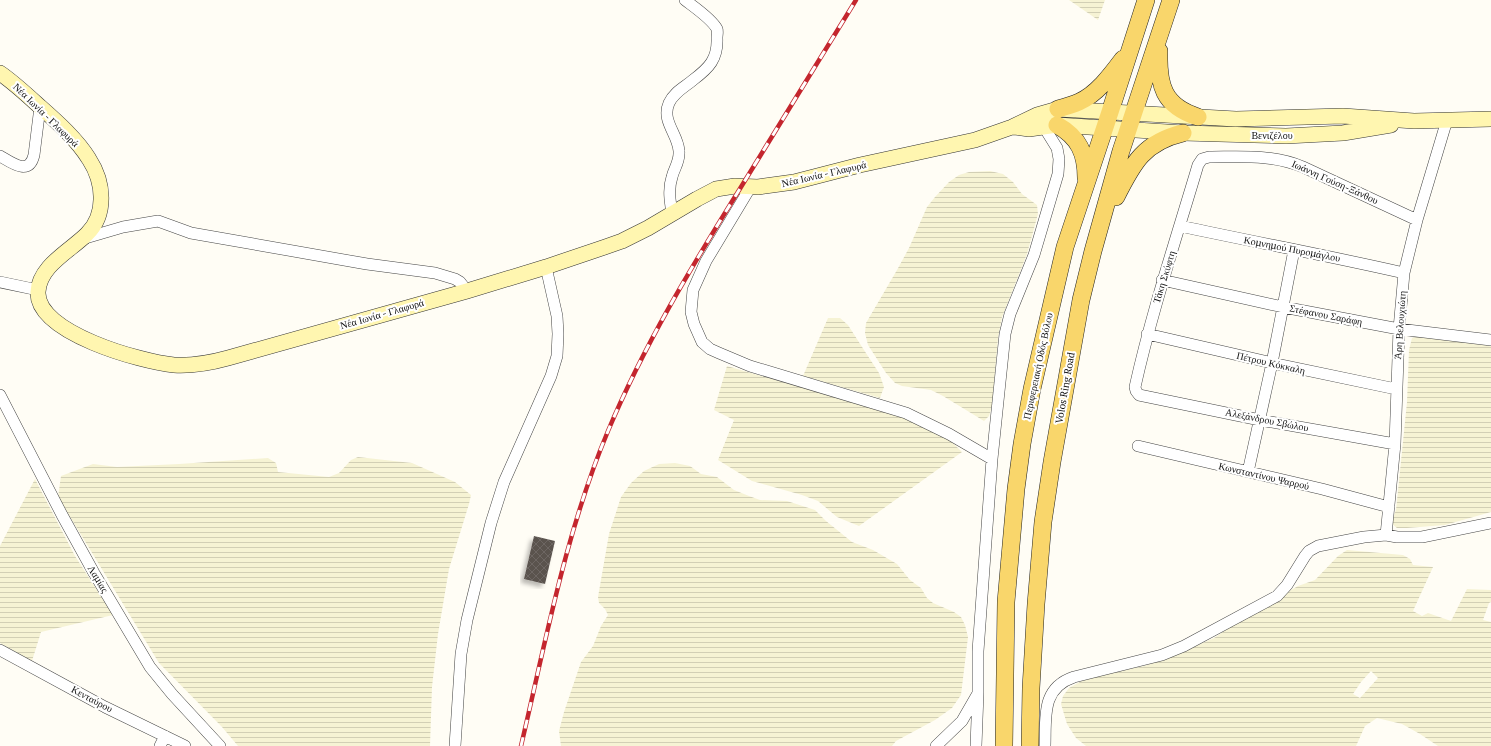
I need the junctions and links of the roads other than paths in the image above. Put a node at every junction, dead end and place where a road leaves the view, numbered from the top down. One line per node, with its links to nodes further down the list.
1 (686, 0): 23 (street)
2 (1146, 0): 5 (main road, Περιφερειακή Οδός Βόλου)
3 (1171, 0): 4 (main road)
4 (1158, 41): 9 (main road, Volos Ring Road); 10 (main road)
5 (1130, 51): 8 (main road, Περιφερειακή Οδός Βόλου); 12 (main road)
6 (0, 73): 7 (main road, Νέα Ιωνία - Γλαφυρά)
7 (40, 107): 19 (street); 27 (main road, Νέα Ιωνία - Γλαφυρά)
8 (1110, 112): 9 (main road, Νέα Ιωνία - Γλαφυρά); 12 (main road, Νέα Ιωνία - Γλαφυρά); 16 (main road, Περιφερειακή Οδός Βόλου)
9 (1134, 113): 10 (main road, Βενιζέλου); 17 (main road, Volos Ring Road)
10 (1198, 117): 14 (main road, Βενιζέλου)
11 (1491, 119): 13 (main road, Βενιζέλου)
12 (1053, 120): 15 (main road, Νέα Ιωνία - Γλαφυρά); 15 (main road, Νέα Ιωνία - Γλαφυρά); 16 (main road, Νέα Ιωνία - Γλαφυρά); 21 (main road); 46 (street)
13 (1447, 120): 14 (main road, Βενιζέλου); 24 (street, Άρη Βελουχιώτη)
14 (1414, 121): 18 (main road, Βενιζέλου)
15 (1012, 126): 22 (main road, Νέα Ιωνία - Γλαφυρά)
16 (1105, 128): 17 (main road, Νέα Ιωνία - Γλαφυρά); 21 (main road, Περιφερειακή Οδός Βόλου)
17 (1129, 130): 18 (main road, Βενιζέλου); 26 (main road, Volos Ring Road)
18 (1183, 133): 26 (main road)
19 (0, 156)
20 (1202, 159): 24 (street, Ιωάννη Γούση-Ξάνθου); 25 (street, Τάκη Σκύφτη)
21 (1085, 184): 59 (main road, Περιφερειακή Οδός Βόλου)
22 (750, 188): 23 (main road, Νέα Ιωνία - Γλαφυρά); 46 (street)
23 (672, 213): 29 (main road, Νέα Ιωνία - Γλαφυρά)
24 (1417, 220): 30 (street, Άρη Βελουχιώτη)
25 (1180, 226): 28 (street, Κομνημού Πυρομάγλου); 31 (street, Τάκη Σκύφτη)
26 (1098, 232): 60 (main road, Volos Ring Road)
27 (80, 240): 33 (main road, Νέα Ιωνία - Γλαφυρά); 34 (street)
28 (1294, 250): 30 (street, Κομνημού Πυρομάγλου); 35 (street)
29 (546, 267): 34 (main road, Νέα Ιωνία - Γλαφυρά); 56 (street)
30 (1404, 273): 36 (street, Άρη Βελουχιώτη)
31 (1162, 280): 35 (street, Στέφανου Σαράφη); 37 (street, Τάκη Σκύφτη)
32 (0, 282): 33 (street)
33 (38, 290): 34 (main road, Νέα Ιωνία - Γλαφυρά)
34 (467, 291)
35 (1283, 306): 36 (street, Στέφανου Σαράφη); 39 (street)
36 (1399, 329): 38 (street, Στέφανου Σαράφη); 40 (street, Άρη Βελουχιώτη)
37 (1147, 334): 39 (street, Πέτρου Κόκκαλη); 42 (street, Τάκη Σκύφτη)
38 (1491, 340)
39 (1272, 364): 40 (street, Πέτρου Κόκκαλη); 43 (street)
40 (1396, 389): 44 (street, Άρη Βελουχιώτη)
41 (0, 395): 55 (street, Λαμίας)
42 (1139, 395): 43 (street, Αλεξάνδρου Σβώλου)
43 (1260, 420): 44 (street, Αλεξάνδρου Σβώλου); 47 (street)
44 (1394, 444): 48 (street, Άρη Βελουχιώτη)
45 (1138, 446): 47 (street, Κωνσταντίνου Ψαρρού)
46 (992, 459): 52 (street)
47 (1248, 472): 48 (street, Κωνσταντίνου Ψαρρού)
48 (1388, 508): 50 (street, Άρη Βελουχιώτη)
49 (1491, 523): 50 (street)
50 (1386, 535): 61 (street)
51 (0, 650): 53 (street, Κενταύρου)
52 (978, 694): 57 (street); 58 (street)
53 (162, 741): 54 (street, Κενταύρου)
54 (185, 746)
55 (220, 746)
56 (456, 746)
57 (936, 746)
58 (976, 746)
59 (1004, 746)
60 (1030, 746)
61 (1045, 746)

